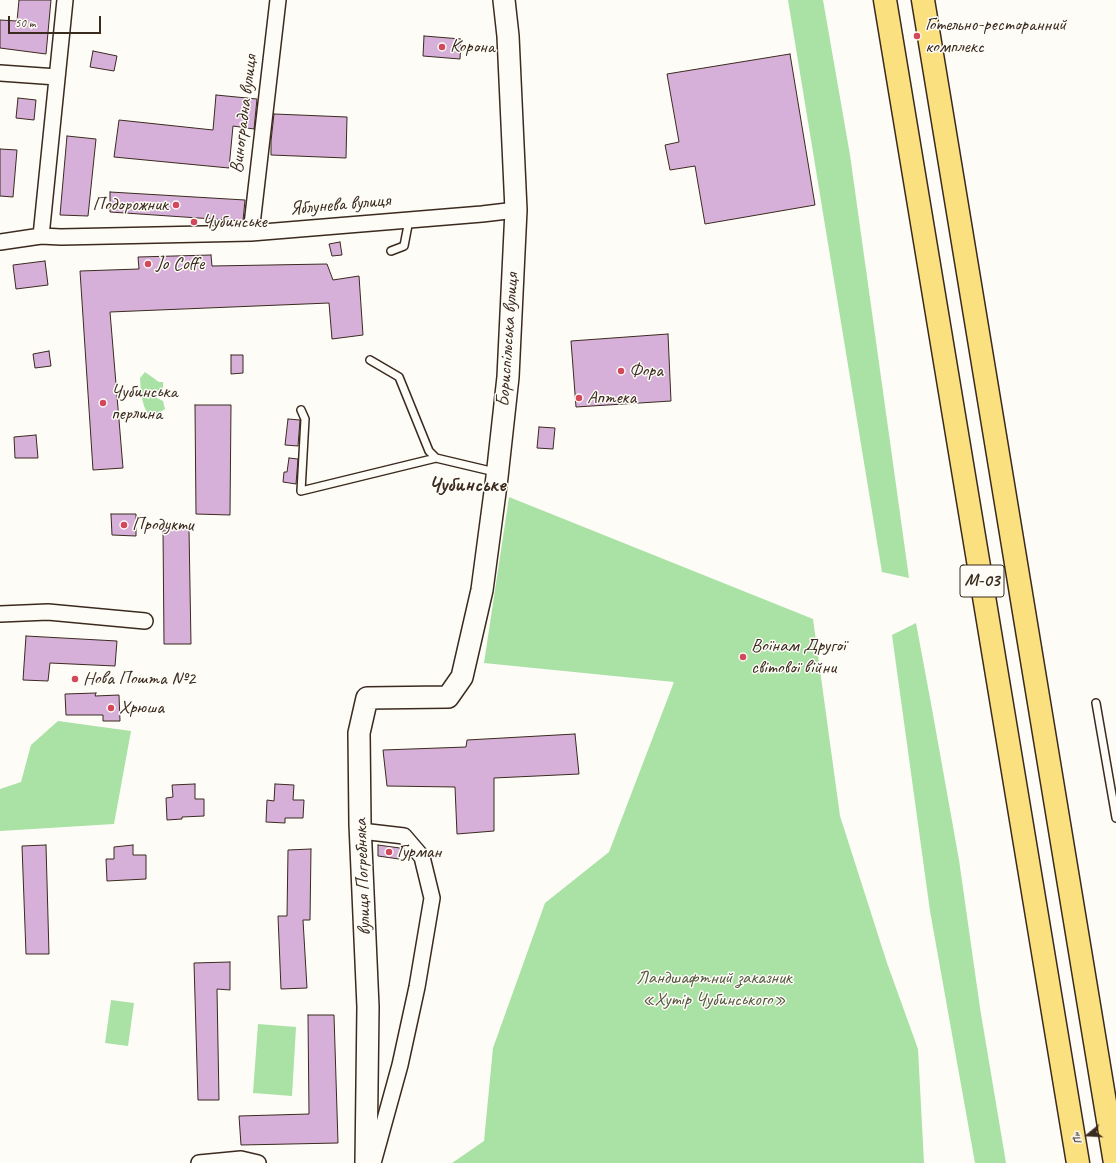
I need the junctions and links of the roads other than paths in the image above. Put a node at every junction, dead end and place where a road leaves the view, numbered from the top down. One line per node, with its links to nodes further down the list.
1 (65, 0): 7 (street)
2 (278, 0): 10 (street, Виноградна вулиця)
3 (504, 0): 8 (street, Бориспільська вулиця)
4 (885, 0): 29 (highway, М-03)
5 (923, 0): 24 (highway, М-03)
6 (0, 73): 7 (street)
7 (56, 77): 11 (street)
8 (516, 210): 9 (street, Яблунева вулиця); 17 (street, Бориспільська вулиця)
9 (409, 220): 10 (street, Яблунева вулиця); 13 (lane)
10 (251, 233): 11 (street, Яблунева вулиця)
11 (41, 236): 12 (street, Яблунева вулиця)
12 (0, 242)
13 (391, 251)
14 (370, 360): 16 (lane)
15 (301, 410): 16 (lane)
16 (436, 458): 17 (lane)
17 (497, 472): 20 (street, Бориспільська вулиця)
18 (0, 614): 19 (street)
19 (145, 621)
20 (462, 677): 23 (street, вулиця Погребняка)
21 (1096, 703): 22 (lane)
22 (1116, 818)
23 (361, 831): 27 (street, вулиця Погребняка); 28 (street)
24 (1112, 1121): 30 (highway, М-03)
25 (199, 1163): 26 (street)
26 (258, 1163)
27 (366, 1163)
28 (373, 1163)
29 (1078, 1163)
30 (1115, 1163)

